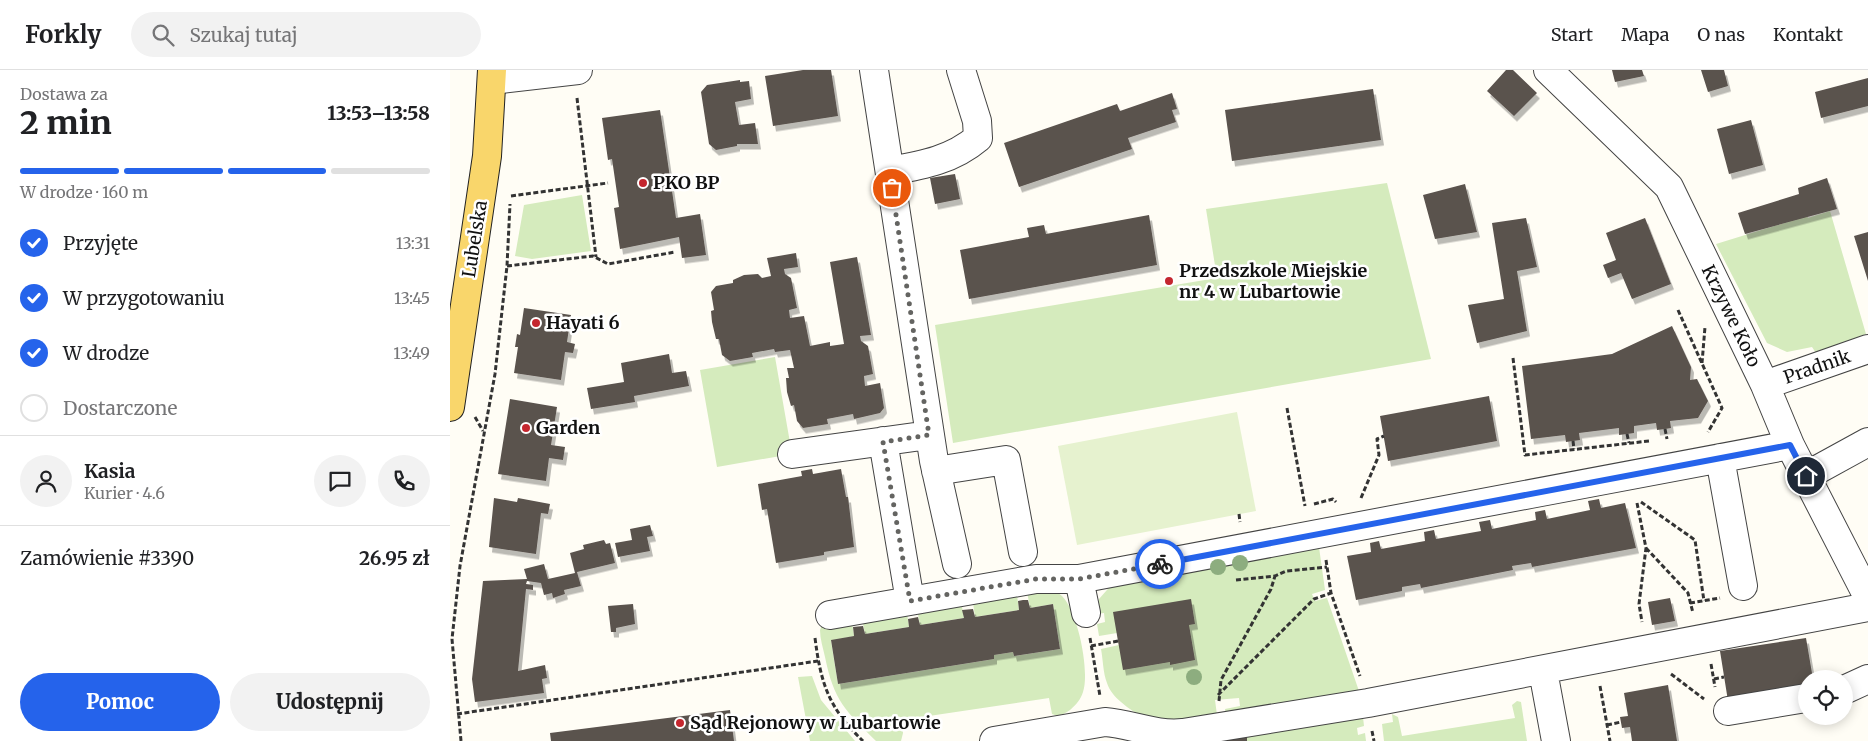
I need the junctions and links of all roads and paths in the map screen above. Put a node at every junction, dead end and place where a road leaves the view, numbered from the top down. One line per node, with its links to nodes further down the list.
1 (874, 70): 6 (street)
2 (961, 70): 6 (street)
3 (1548, 70): 20 (street, Krzywe Koło)
4 (492, 75): 5 (street); 15 (main road, Lubelska)
5 (577, 80): 9 (path)
6 (890, 171): 26 (street)
7 (608, 183): 9 (path)
8 (511, 187): 10 (path)
9 (588, 187): 10 (path); 12 (path)
10 (511, 196): 13 (path)
11 (675, 252): 12 (path)
12 (596, 257): 13 (path)
13 (507, 266): 75 (path)
14 (1678, 310): 19 (path)
15 (457, 312): 21 (main road, Lubelska)
16 (1705, 325): 19 (path)
17 (1868, 349): 20 (street, Pradnik)
18 (1513, 358): 36 (path)
19 (1702, 364): 25 (path)
20 (1765, 385): 35 (street, Krzywe Koło)
21 (450, 407)
22 (1287, 408): 42 (path)
23 (1665, 429): 29 (path)
24 (1627, 434): 34 (path)
25 (1707, 434)
26 (929, 435): 33 (street); 40 (street)
27 (1384, 436): 43 (path)
28 (1675, 438): 29 (path)
29 (1666, 439): 30 (path)
30 (1660, 440)
31 (1573, 441): 36 (path)
32 (1654, 441): 34 (path)
33 (883, 442): 38 (street); 53 (street)
34 (1629, 443): 36 (path)
35 (1790, 445): 39 (street); 41 (street, Krzywe Koło)
36 (1574, 449)
37 (1865, 452): 41 (street)
38 (792, 454)
39 (1720, 458): 43 (street); 50 (street)
40 (936, 471): 46 (street); 47 (street)
41 (1806, 476): 52 (street, Krzywe Koło)
42 (1305, 506)
43 (1360, 526): 44 (street)
44 (1323, 532): 48 (path); 49 (street)
45 (1646, 548): 54 (path); 54 (path); 61 (path)
46 (1023, 552)
47 (958, 564)
48 (1327, 567): 51 (path); 69 (path)
49 (1079, 579): 53 (street); 56 (street)
50 (1743, 586)
51 (1331, 594): 69 (path); 71 (path)
52 (1868, 596)
53 (910, 601): 57 (street)
54 (1690, 603): 58 (path)
55 (1868, 607): 58 (street)
56 (1086, 613): 60 (path)
57 (830, 615): 63 (path)
58 (1703, 639): 61 (street); 66 (path)
59 (1118, 641): 60 (path)
60 (1091, 646): 74 (path)
61 (1642, 651): 62 (street); 73 (path)
62 (1596, 660): 64 (street); 77 (path)
63 (818, 661): 75 (path); 80 (path)
64 (1544, 671): 71 (street); 83 (street)
65 (1724, 678): 66 (path)
66 (1714, 679): 73 (path)
67 (1868, 680): 68 (street)
68 (1853, 686)
69 (1218, 695): 72 (path)
70 (1798, 699): 73 (street)
71 (1368, 703): 78 (street); 82 (path)
72 (1219, 705)
73 (1724, 707)
74 (1103, 710): 78 (street); 81 (street)
75 (457, 714): 79 (path)
76 (1621, 722): 77 (path)
77 (1607, 725): 84 (path)
78 (1173, 738)
79 (461, 741)
80 (863, 741)
81 (994, 741)
82 (1374, 741)
83 (1556, 741)
84 (1610, 741)

